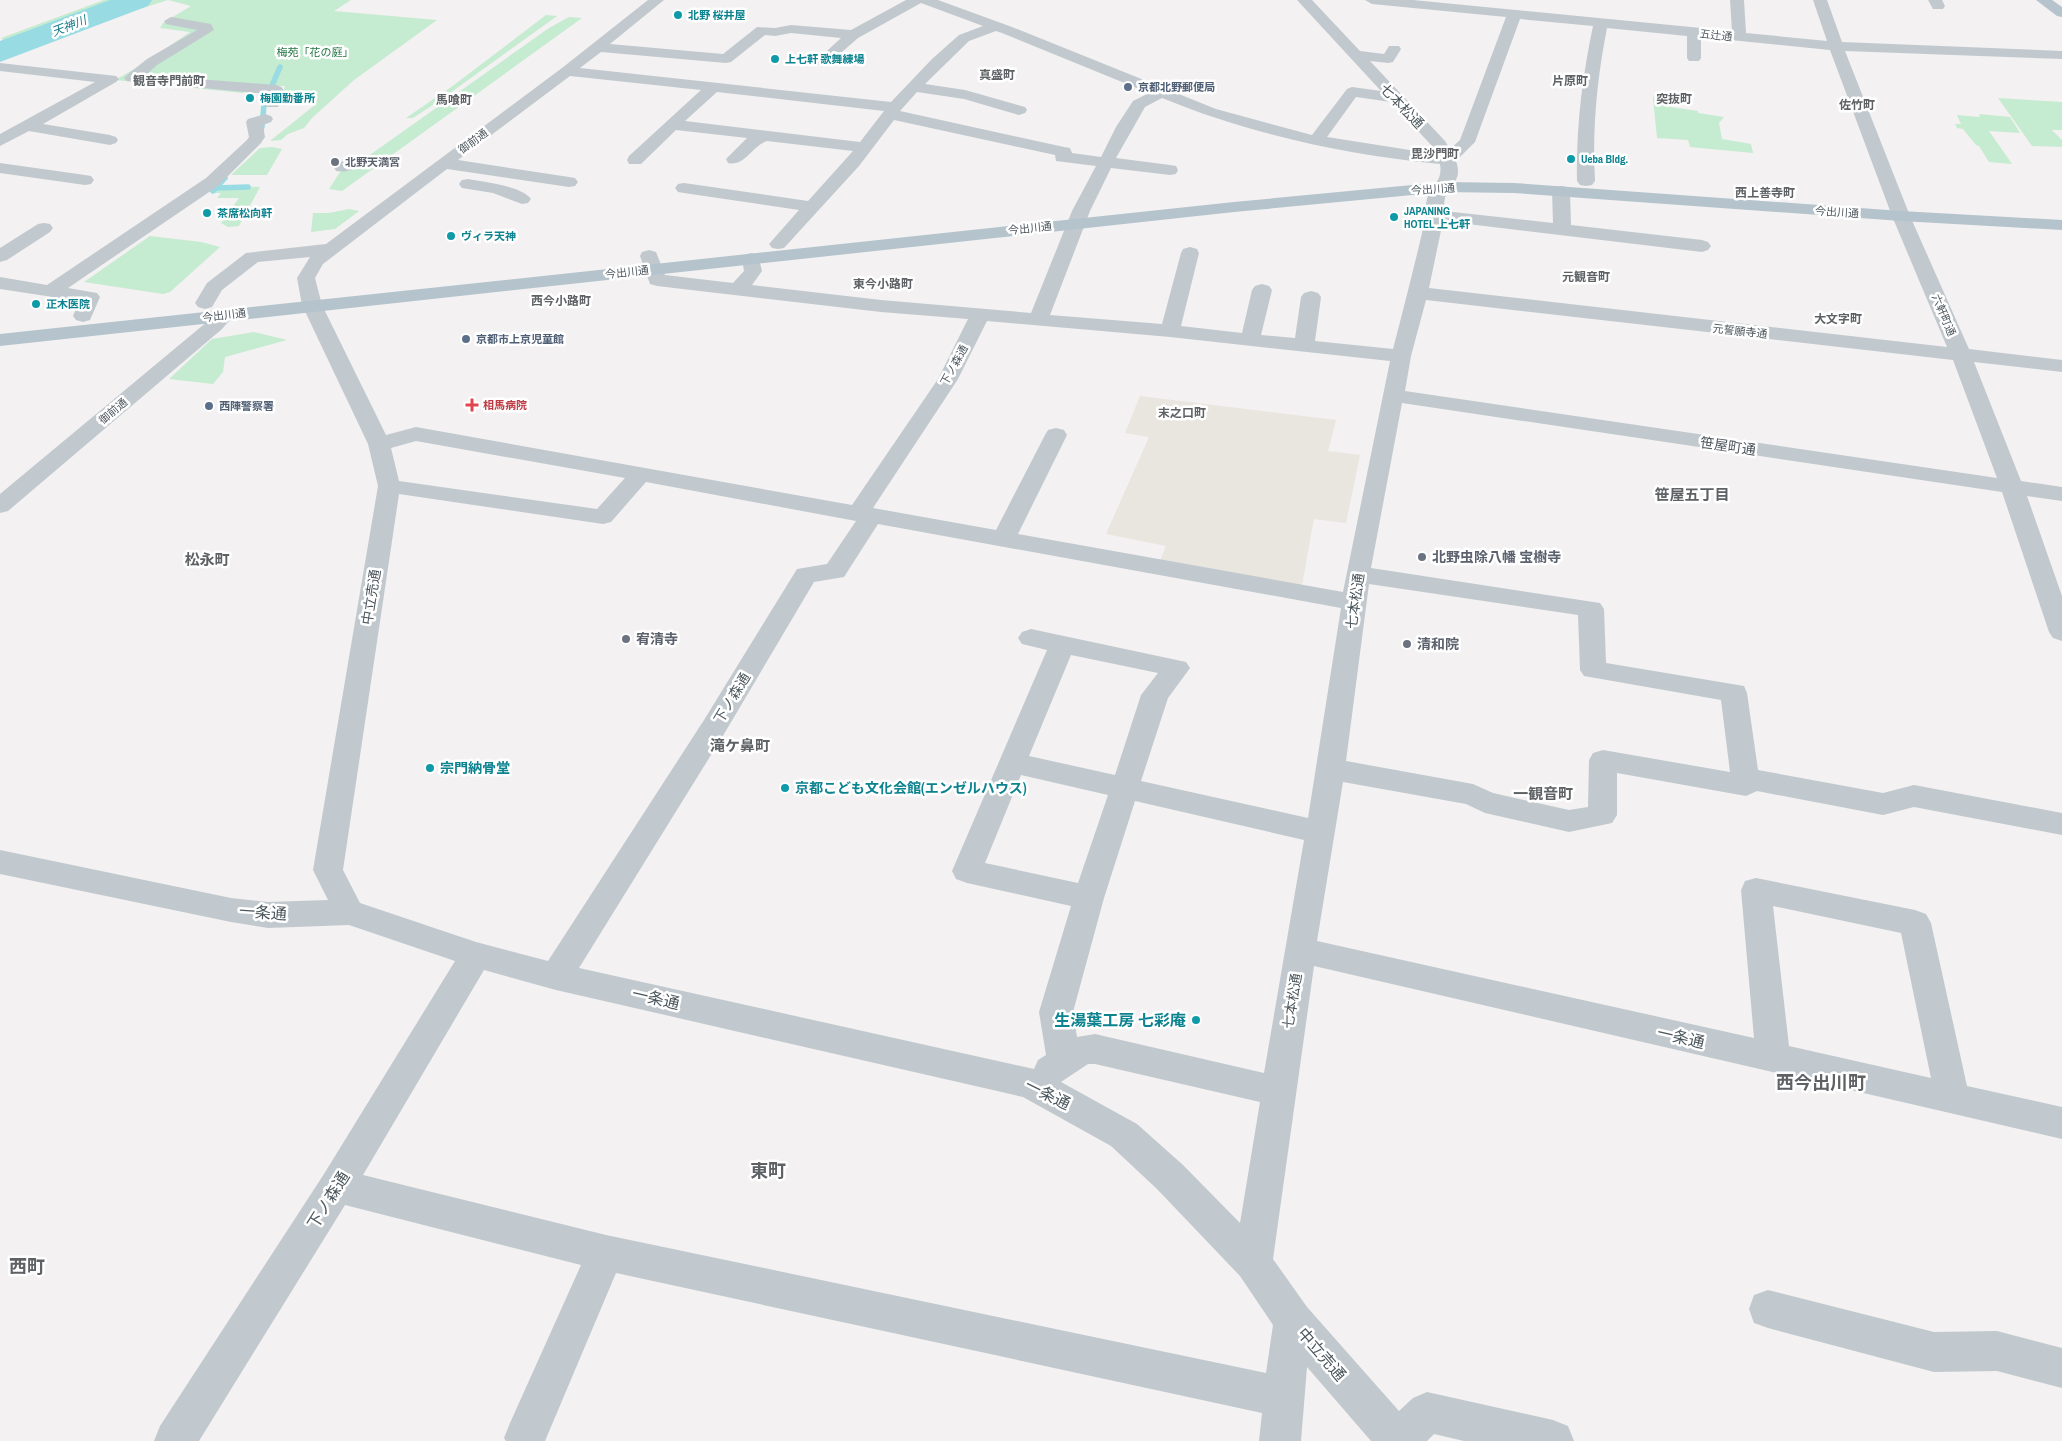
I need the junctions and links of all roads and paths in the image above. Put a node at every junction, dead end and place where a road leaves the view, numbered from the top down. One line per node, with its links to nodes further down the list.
1 (657, 0): 17 (street, 御前通)
2 (916, 0): 15 (street)
3 (925, 0): 13 (street)
4 (1304, 0): 20 (street, 七本松通)
5 (1372, 0): 10 (street, 五辻通)
6 (1737, 0): 16 (street)
7 (1820, 0): 18 (street, 六軒町通)
8 (2043, 0): 9 (main road)
9 (2062, 13)
10 (1514, 14): 12 (street, 五辻通); 50 (street)
11 (171, 21): 28 (street)
12 (1601, 23): 14 (street, 五辻通); 53 (street)
13 (996, 26): 31 (street); 32 (street)
14 (1694, 33): 16 (street, 五辻通); 22 (street)
15 (852, 35): 17 (street); 23 (street)
16 (1739, 38): 18 (street, 五辻通)
17 (598, 46): 26 (street, 御前通)
18 (1835, 46): 21 (street, 五辻通); 61 (street, 六軒町通)
19 (1394, 49): 20 (street)
20 (1354, 55): 33 (street, 七本松通)
21 (2062, 55)
22 (1694, 58)
23 (822, 62)
24 (0, 67): 25 (street)
25 (31, 70): 27 (street); 29 (street)
26 (567, 72): 30 (street); 47 (street, 御前通)
27 (111, 78): 28 (street); 37 (street)
28 (132, 78): 78 (street)
29 (0, 82)
30 (713, 87): 34 (street); 38 (street)
31 (914, 87): 34 (street); 35 (street)
32 (1161, 93): 42 (street); 46 (street)
33 (1395, 98): 42 (street); 50 (street, 七本松通)
34 (892, 110): 43 (street); 46 (street)
35 (1019, 110)
36 (8, 120): 37 (street)
37 (28, 125): 40 (street); 41 (street)
38 (673, 125): 39 (street); 45 (street)
39 (759, 138): 43 (street); 44 (street)
40 (0, 140)
41 (110, 140)
42 (1316, 140): 50 (street)
43 (865, 147): 60 (street)
44 (734, 159)
45 (636, 160)
46 (1106, 162): 49 (street); 64 (street)
47 (443, 163): 51 (street, 御前通); 54 (street)
48 (0, 168): 52 (street)
49 (1170, 170)
50 (1447, 173): 53 (main road, 今出川通); 57 (main road, 今出川通); 63 (street, 七本松通); 64 (main road, 今出川通)
51 (424, 177): 59 (street); 70 (street, 御前通)
52 (86, 180)
53 (1586, 181): 61 (main road, 今出川通)
54 (569, 182)
55 (738, 182): 58 (street)
56 (684, 188): 58 (street)
57 (1561, 191): 61 (main road, 今出川通); 67 (street)
58 (725, 194): 60 (street)
59 (522, 199)
60 (812, 207): 68 (street)
61 (1899, 211): 62 (main road, 今出川通); 65 (main road, 今出川通); 92 (street, 六軒町通)
62 (2062, 213)
63 (1435, 215): 67 (street); 79 (street, 七本松通)
64 (1078, 217): 68 (main road, 今出川通); 73 (main road, 今出川通); 86 (street)
65 (2062, 225)
66 (44, 228): 72 (street)
67 (1562, 230): 69 (street)
68 (778, 244): 74 (main road, 今出川通)
69 (1702, 246)
70 (331, 249): 81 (street, 御前通); 82 (street)
71 (1190, 253): 88 (street)
72 (0, 256)
73 (751, 259): 74 (main road, 今出川通); 76 (street)
74 (651, 263): 76 (street); 81 (main road, 今出川通)
75 (0, 283): 78 (street)
76 (738, 290): 84 (street)
77 (1262, 290): 90 (street)
78 (50, 291): 85 (street)
79 (1418, 294): 92 (street, 元誓願寺通); 93 (street, 七本松通)
80 (1311, 297): 91 (street)
81 (310, 298): 82 (main road, 今出川通); 83 (main road, 今出川通); 97 (street, 中立売通)
82 (205, 303): 85 (main road, 今出川通)
83 (226, 314): 89 (main road, 今出川通); 102 (street, 御前通)
84 (981, 314): 86 (street); 103 (street, 下ノ森通)
85 (83, 316): 87 (main road, 今出川通)
86 (1038, 319): 88 (street)
87 (0, 326)
88 (1170, 331): 90 (street)
89 (0, 340)
90 (1250, 340): 91 (street)
91 (1304, 346): 93 (street)
92 (1961, 355): 94 (street, 元誓願寺通); 100 (street, 六軒町通)
93 (1401, 356): 95 (street, 七本松通)
94 (2062, 366)
95 (1395, 396): 100 (street, 笹屋町通); 105 (street, 七本松通)
96 (1056, 435): 104 (street)
97 (379, 444): 98 (street); 99 (street, 中立売通)
98 (640, 475): 99 (street); 103 (street)
99 (389, 486): 118 (street, 中立売通)
100 (2012, 487): 101 (street, 笹屋町通); 107 (street, 六軒町通)
101 (2062, 494)
102 (0, 506)
103 (864, 515): 104 (street); 121 (street, 下ノ森通)
104 (1004, 540): 106 (street)
105 (1358, 574): 106 (street, 七本松通); 112 (street)
106 (1355, 602): 111 (street, 七本松通)
107 (2062, 632)
108 (1031, 638): 109 (street)
109 (1062, 645): 110 (street); 113 (street)
110 (1012, 763): 113 (street); 117 (street)
111 (1331, 769): 112 (street); 115 (street, 七本松通)
112 (1745, 778): 114 (street)
113 (1125, 788): 115 (street); 117 (street)
114 (2062, 824)
115 (1320, 832): 119 (street, 七本松通)
116 (0, 862): 118 (street, 一条通)
117 (1089, 898): 123 (street)
118 (349, 912): 120 (street, 一条通)
119 (1300, 950): 122 (street, 一条通); 125 (street, 七本松通)
120 (476, 955): 121 (street, 一条通); 128 (street, 下ノ森通)
121 (556, 976): 124 (street, 一条通)
122 (1773, 1057): 126 (street, 一条通); 126 (street)
123 (1064, 1063): 124 (street); 125 (street)
124 (1030, 1083): 130 (street, 一条通)
125 (1278, 1091): 130 (street, 七本松通)
126 (1952, 1098): 127 (street, 一条通)
127 (2062, 1123)
128 (337, 1186): 129 (street); 136 (street, 下ノ森通)
129 (606, 1253): 134 (street); 135 (street)
130 (1253, 1263): 132 (street, 中立売通)
131 (1768, 1309): 133 (street)
132 (1293, 1321): 134 (street); 138 (street, 中立売通)
133 (2062, 1368)
134 (1283, 1398): 137 (street)
135 (525, 1438)
136 (175, 1441)
137 (1280, 1441)
138 (1397, 1441): 139 (street)
139 (1553, 1441)

